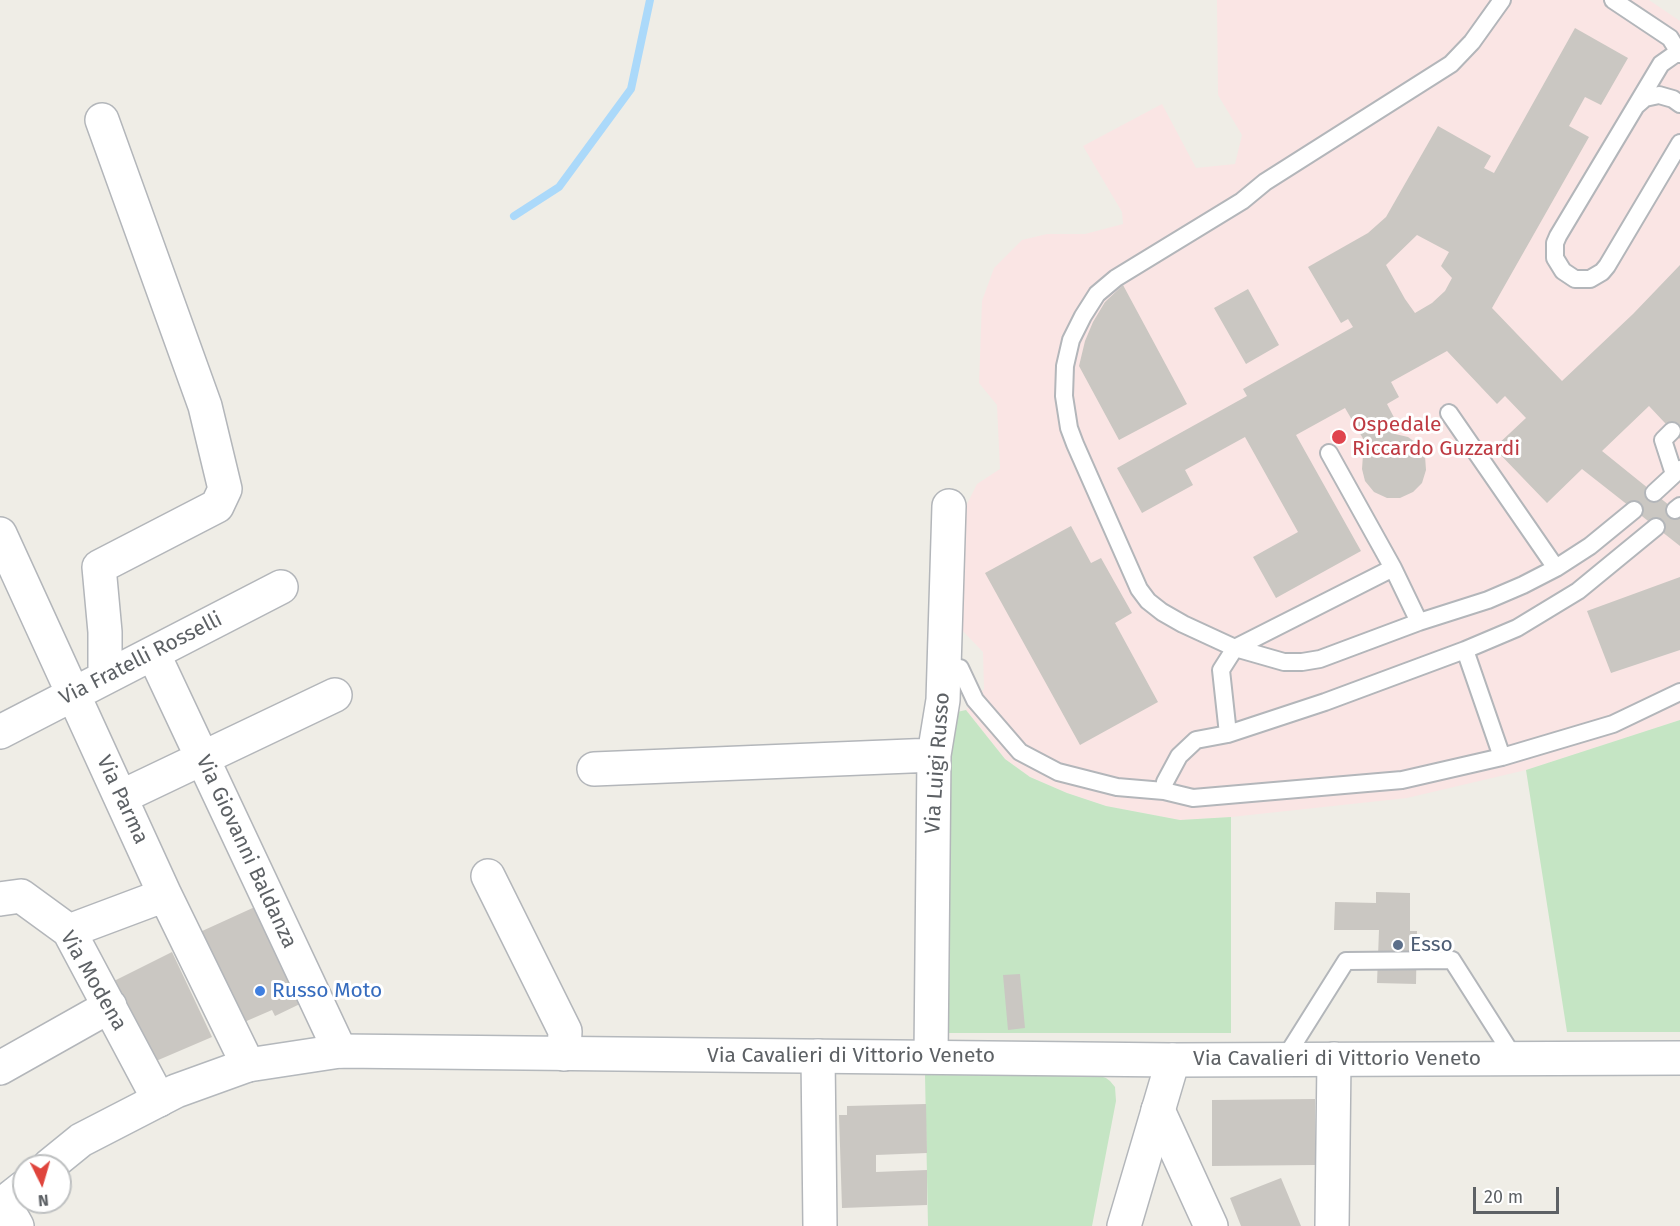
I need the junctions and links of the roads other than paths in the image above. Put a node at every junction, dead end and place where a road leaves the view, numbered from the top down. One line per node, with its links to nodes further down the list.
1 (1502, 0): 21 (lane)
2 (1613, 0): 3 (lane)
3 (1679, 53): 5 (lane)
4 (1680, 104): 5 (lane)
5 (1634, 108): 7 (lane)
6 (102, 120): 25 (street)
7 (1680, 143)
8 (1449, 413): 18 (lane)
9 (1672, 431): 11 (lane)
10 (1329, 453): 17 (lane)
11 (1677, 472): 12 (lane)
12 (1654, 493)
13 (949, 506): 24 (street, Via Luigi Russo)
14 (1634, 510): 18 (lane)
15 (1656, 527): 22 (lane)
16 (0, 534): 27 (street, Via Parma)
17 (1393, 568): 20 (lane); 21 (lane)
18 (1556, 568): 20 (lane)
19 (281, 587): 23 (street, Via Fratelli Rosselli)
20 (1419, 622): 21 (lane)
21 (1235, 648): 30 (lane)
22 (1465, 650): 30 (lane); 32 (lane)
23 (153, 653): 25 (street, Via Fratelli Rosselli); 33 (street, Via Giovanni Baldanza)
24 (944, 665): 31 (street, Via Luigi Russo); 35 (lane)
25 (105, 677): 27 (street, Via Fratelli Rosselli)
26 (1680, 692): 32 (lane)
27 (73, 694): 29 (street, Via Fratelli Rosselli); 36 (street, Via Parma)
28 (335, 695): 33 (street)
29 (0, 732)
30 (1228, 734): 35 (lane)
31 (934, 755): 34 (street); 45 (street, Via Luigi Russo)
32 (1502, 757): 35 (lane)
33 (202, 759): 36 (street); 42 (street, Via Giovanni Baldanza)
34 (594, 769)
35 (1164, 791)
36 (121, 796): 38 (street, Via Parma)
37 (488, 876): 43 (street)
38 (165, 895): 40 (street); 51 (street, Via Parma)
39 (0, 899): 40 (street, Via Modena)
40 (69, 931): 41 (street, Via Modena)
41 (110, 1006): 52 (street); 53 (street, Via Modena)
42 (340, 1051): 43 (street, Via Cavalieri di Vittorio Veneto); 51 (street, Via Cavalieri di Vittorio Veneto)
43 (564, 1054): 44 (street, Via Cavalieri di Vittorio Veneto)
44 (818, 1056): 45 (street, Via Cavalieri di Vittorio Veneto); 56 (street)
45 (931, 1056): 48 (street, Via Cavalieri di Vittorio Veneto)
46 (1285, 1058): 48 (street, Via Cavalieri di Vittorio Veneto); 49 (street, Via Cavalieri di Vittorio Veneto); 50 (lane)
47 (1680, 1058): 50 (street, Via Cavalieri di Vittorio Veneto)
48 (1173, 1059): 54 (street)
49 (1334, 1059): 50 (street, Via Cavalieri di Vittorio Veneto); 59 (street)
50 (1515, 1059)
51 (248, 1065): 53 (street, Via Cavalieri di Vittorio Veneto)
52 (0, 1068)
53 (159, 1100): 55 (street, Via Cavalieri di Vittorio Veneto)
54 (1158, 1110): 57 (street); 58 (street)
55 (64, 1154)
56 (820, 1226)
57 (1124, 1226)
58 (1211, 1226)
59 (1332, 1226)

